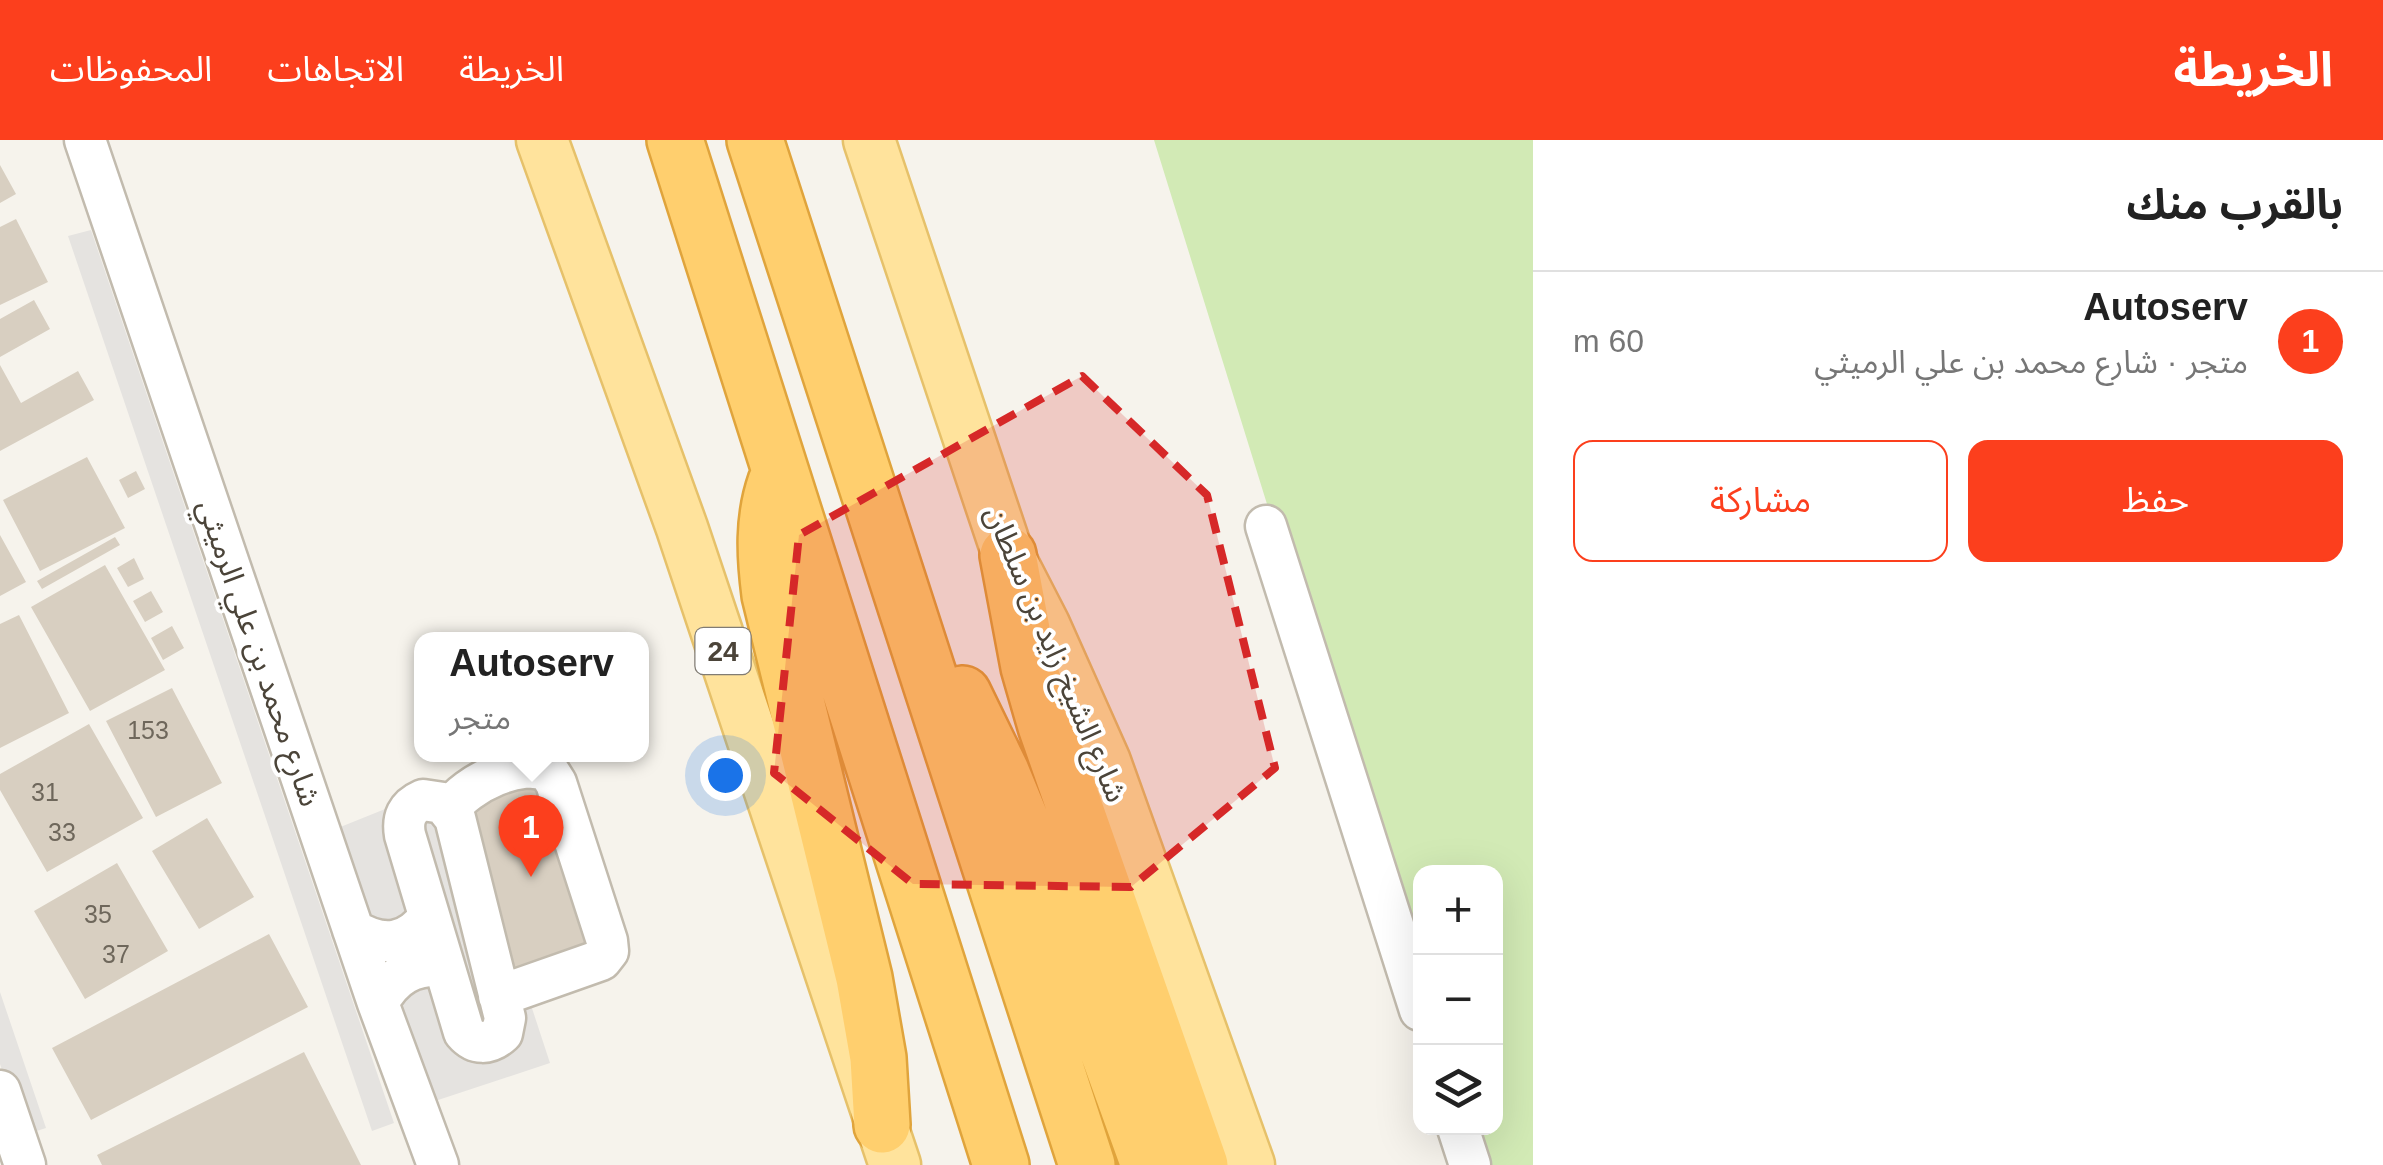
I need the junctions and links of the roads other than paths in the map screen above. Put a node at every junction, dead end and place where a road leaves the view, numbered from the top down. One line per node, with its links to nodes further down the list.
1 (85, 140): 12 (street, شارع محمد بن علي الرميثي)
2 (542, 140): 19 (main road, 24)
3 (675, 140): 6 (highway)
4 (755, 140): 9 (highway)
5 (869, 140): 8 (main road, شارع الشيخ زايد بن سلطان)
6 (780, 469): 19 (highway); 22 (highway)
7 (1266, 526): 14 (street)
8 (1008, 556): 25 (highway); 26 (main road, شارع الشيخ زايد بن سلطان)
9 (915, 634): 23 (highway); 24 (highway)
10 (450, 810): 11 (street); 13 (street); 15 (street)
11 (480, 920): 13 (street); 15 (street)
12 (353, 930): 13 (street); 16 (street, شارع محمد بن علي الرميثي)
13 (436, 938): 15 (street); 16 (street)
14 (1413, 988)
15 (499, 996)
16 (378, 1003): 21 (street, شارع محمد بن علي الرميثي)
17 (0, 1091): 20 (street)
18 (1460, 1135): 27 (street)
19 (889, 1145)
20 (26, 1165)
21 (438, 1165)
22 (1002, 1165)
23 (1086, 1165)
24 (1149, 1165)
25 (1200, 1165)
26 (1249, 1165)
27 (1470, 1165)

